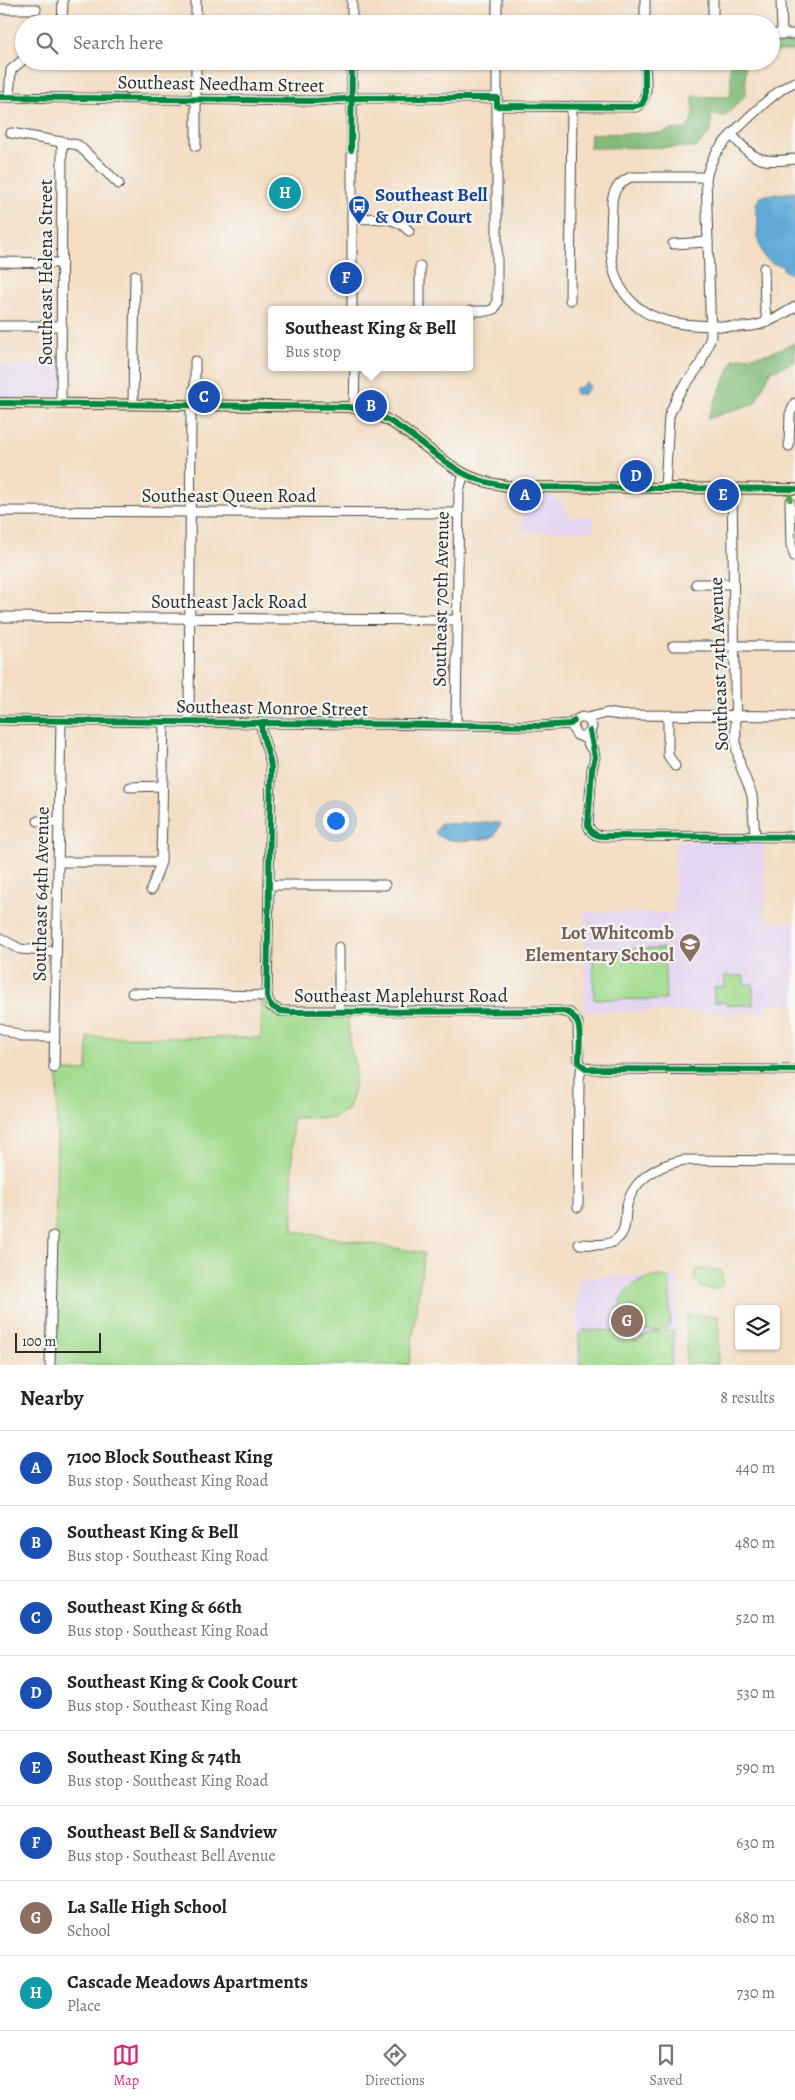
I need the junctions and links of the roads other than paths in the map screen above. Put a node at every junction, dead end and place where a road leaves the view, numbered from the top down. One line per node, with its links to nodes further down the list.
1 (63, 0): 10 (street)
2 (196, 0): 11 (street)
3 (352, 0): 12 (street)
4 (497, 0): 13 (street)
5 (645, 0): 14 (street)
6 (713, 0): 15 (street)
7 (781, 0): 16 (street)
8 (0, 8): 9 (street)
9 (36, 9)
10 (62, 15)
11 (196, 15)
12 (352, 15)
13 (497, 15)
14 (645, 15)
15 (713, 15)
16 (782, 34): 17 (street)
17 (795, 34)
18 (15, 67): 24 (street)
19 (196, 70): 26 (street)
20 (352, 70): 25 (street)
21 (497, 70): 27 (street)
22 (645, 70): 28 (street, Southeast Needham Street)
23 (795, 82): 30 (street)
24 (4, 97): 26 (street, Southeast Needham Street)
25 (352, 99): 26 (street, Southeast Needham Street); 27 (street, Southeast Needham Street); 36 (street)
26 (196, 100): 32 (street)
27 (497, 102): 28 (street, Southeast Needham Street); 49 (street)
28 (572, 106): 45 (street)
29 (11, 133): 31 (street)
30 (732, 135): 33 (street); 34 (street)
31 (62, 141): 35 (street); 41 (street, Southeast Helena Street)
32 (196, 146)
33 (795, 159)
34 (706, 179): 38 (street); 53 (street)
35 (118, 184)
36 (352, 219): 37 (street); 46 (street)
37 (409, 231)
38 (708, 242): 39 (street); 53 (street)
39 (673, 244)
40 (0, 262): 41 (street)
41 (62, 263): 52 (street, Southeast Helena Street)
42 (420, 266): 47 (street)
43 (764, 268): 50 (street)
44 (135, 275): 59 (street)
45 (570, 300)
46 (352, 306)
47 (420, 306)
48 (795, 307): 50 (street)
49 (473, 311)
50 (768, 322): 53 (street)
51 (0, 326): 52 (street)
52 (62, 326): 58 (street, Southeast Helena Street)
53 (711, 326): 64 (street)
54 (195, 361): 60 (street)
55 (356, 371): 61 (street)
56 (0, 403): 58 (main road)
57 (795, 403): 62 (street)
58 (62, 404): 59 (main road)
59 (133, 404): 60 (main road)
60 (193, 405): 61 (main road); 69 (street)
61 (354, 407): 63 (main road)
62 (789, 446)
63 (464, 474): 64 (main road); 70 (street, Southeast 70th Avenue)
64 (665, 488): 65 (main road)
65 (732, 488): 66 (main road); 73 (street, Southeast 74th Avenue)
66 (795, 489)
67 (790, 502): 71 (street)
68 (0, 511): 69 (street, Southeast Queen Road)
69 (191, 513): 70 (street, Southeast Queen Road); 75 (street)
70 (458, 513): 76 (street, Southeast 70th Avenue)
71 (795, 557)
72 (696, 584): 73 (street)
73 (733, 584): 79 (street, Southeast 74th Avenue)
74 (0, 617): 75 (street, Southeast Jack Road)
75 (190, 618): 76 (street, Southeast Jack Road); 86 (street)
76 (457, 620): 88 (street, Southeast 70th Avenue)
77 (673, 646): 79 (street)
78 (795, 646): 79 (street)
79 (735, 647): 81 (street, Southeast 74th Avenue)
80 (668, 716): 81 (street); 89 (street); 90 (street)
81 (736, 716): 82 (street); 95 (street, Southeast 74th Avenue)
82 (795, 716)
83 (0, 720): 84 (street, Southeast Monroe Street)
84 (61, 721): 85 (street, Southeast Monroe Street); 94 (street, Southeast 64th Avenue)
85 (164, 722): 86 (street, Southeast Monroe Street); 91 (street)
86 (189, 722): 87 (street, Southeast Monroe Street)
87 (260, 723): 88 (street, Southeast Monroe Street); 99 (street, Southeast Maplehurst Road)
88 (456, 725): 89 (street, Southeast Monroe Street)
89 (583, 727): 95 (street)
90 (675, 766)
91 (162, 786): 92 (street); 98 (street)
92 (130, 787)
93 (38, 821): 94 (street)
94 (60, 822): 97 (street, Southeast 64th Avenue)
95 (755, 836): 96 (street)
96 (795, 837)
97 (59, 862): 98 (street); 104 (street, Southeast 64th Avenue)
98 (160, 862): 101 (street)
99 (269, 885): 100 (street); 106 (street, Southeast Maplehurst Road)
100 (385, 885)
101 (151, 890)
102 (0, 938): 104 (street)
103 (339, 947): 107 (street)
104 (56, 952): 109 (street, Southeast 64th Avenue)
105 (132, 993): 106 (street)
106 (267, 996): 107 (street, Southeast Maplehurst Road)
107 (339, 1011): 110 (street, Southeast Maplehurst Road)
108 (0, 1028): 109 (street)
109 (54, 1037): 111 (street, Southeast 64th Avenue)
110 (582, 1066): 112 (street); 114 (street)
111 (54, 1068)
112 (795, 1070)
113 (795, 1161): 116 (street)
114 (578, 1207)
115 (52, 1236): 117 (street)
116 (579, 1244)
117 (50, 1365)

